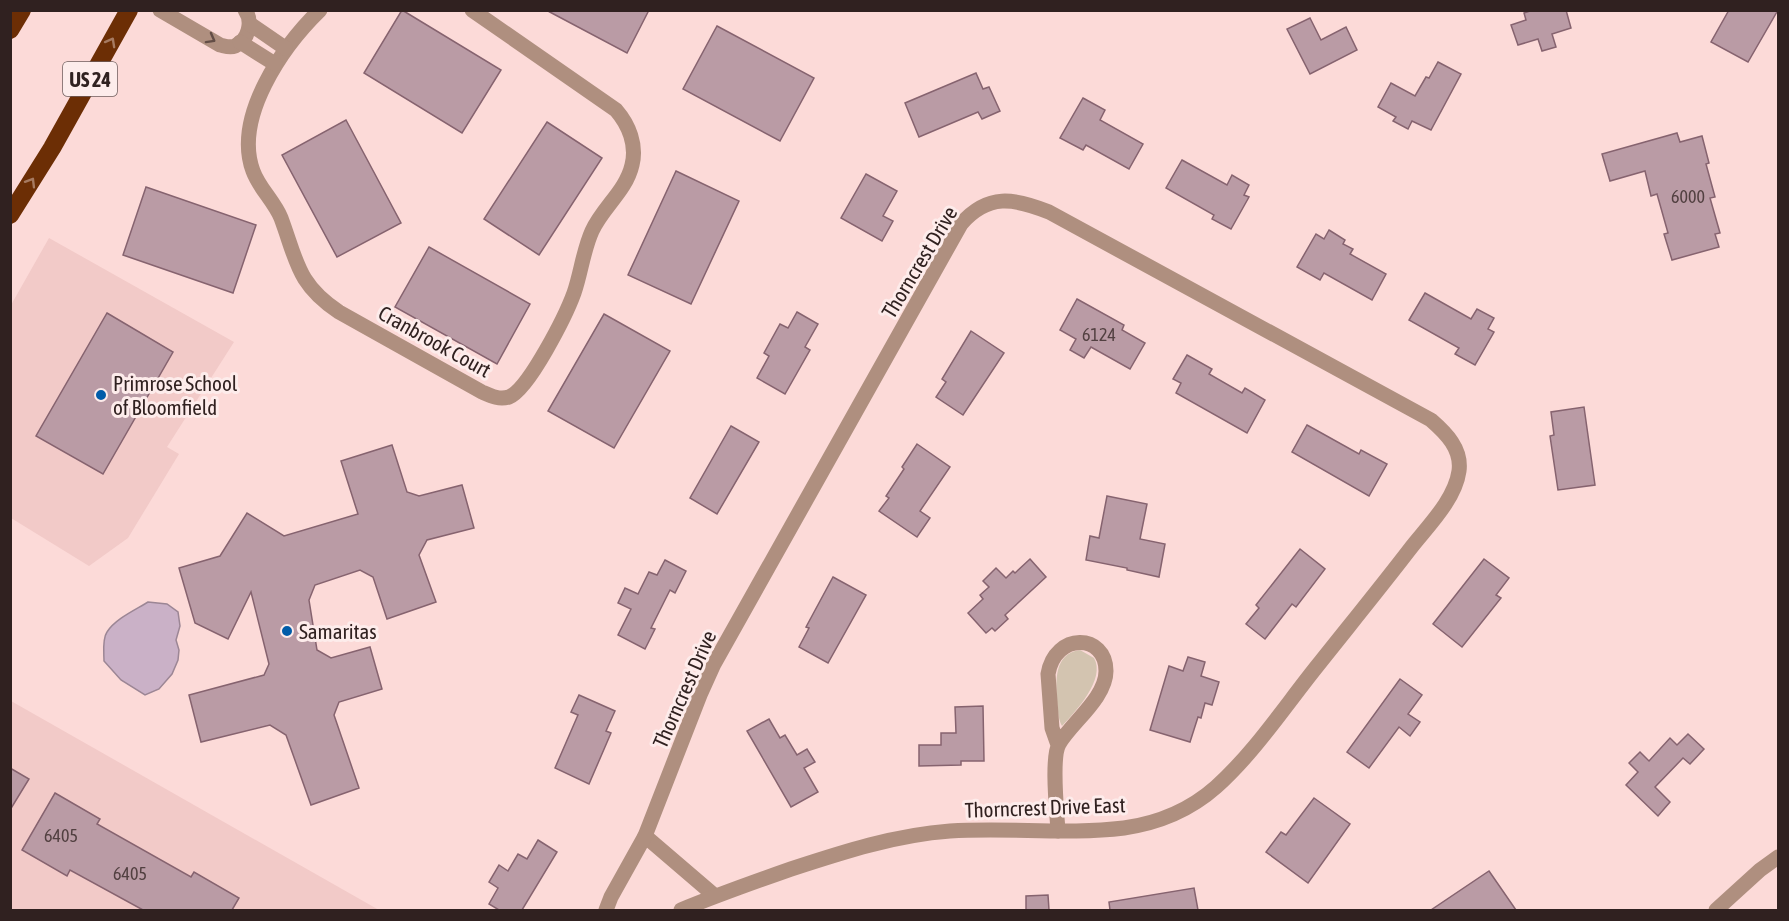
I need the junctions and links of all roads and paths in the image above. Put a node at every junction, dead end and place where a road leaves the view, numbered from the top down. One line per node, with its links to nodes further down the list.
1 (22, 10): 7 (highway)
2 (129, 10): 11 (highway, US 24, one-way to 2)
3 (160, 10): 8 (street, one-way to 8)
4 (320, 10): 9 (street, Cranbrook Court)
5 (472, 10): 10 (street, Cranbrook Court)
6 (247, 17): 8 (street); 9 (street)
7 (10, 30)
8 (240, 42): 10 (street)
9 (285, 48): 10 (street, Cranbrook Court)
10 (275, 64)
11 (11, 214)
12 (1459, 459): 14 (street, Thorncrest Drive East); 15 (street, Thorncrest Drive)
13 (1058, 745): 13 (street); 14 (street)
14 (1058, 831): 17 (street, Thorncrest Drive East)
15 (645, 836): 17 (street); 18 (street, Thorncrest Drive)
16 (1779, 857): 20 (street)
17 (715, 896): 19 (street, Thorncrest Drive East)
18 (606, 910)
19 (681, 910)
20 (1716, 910)

